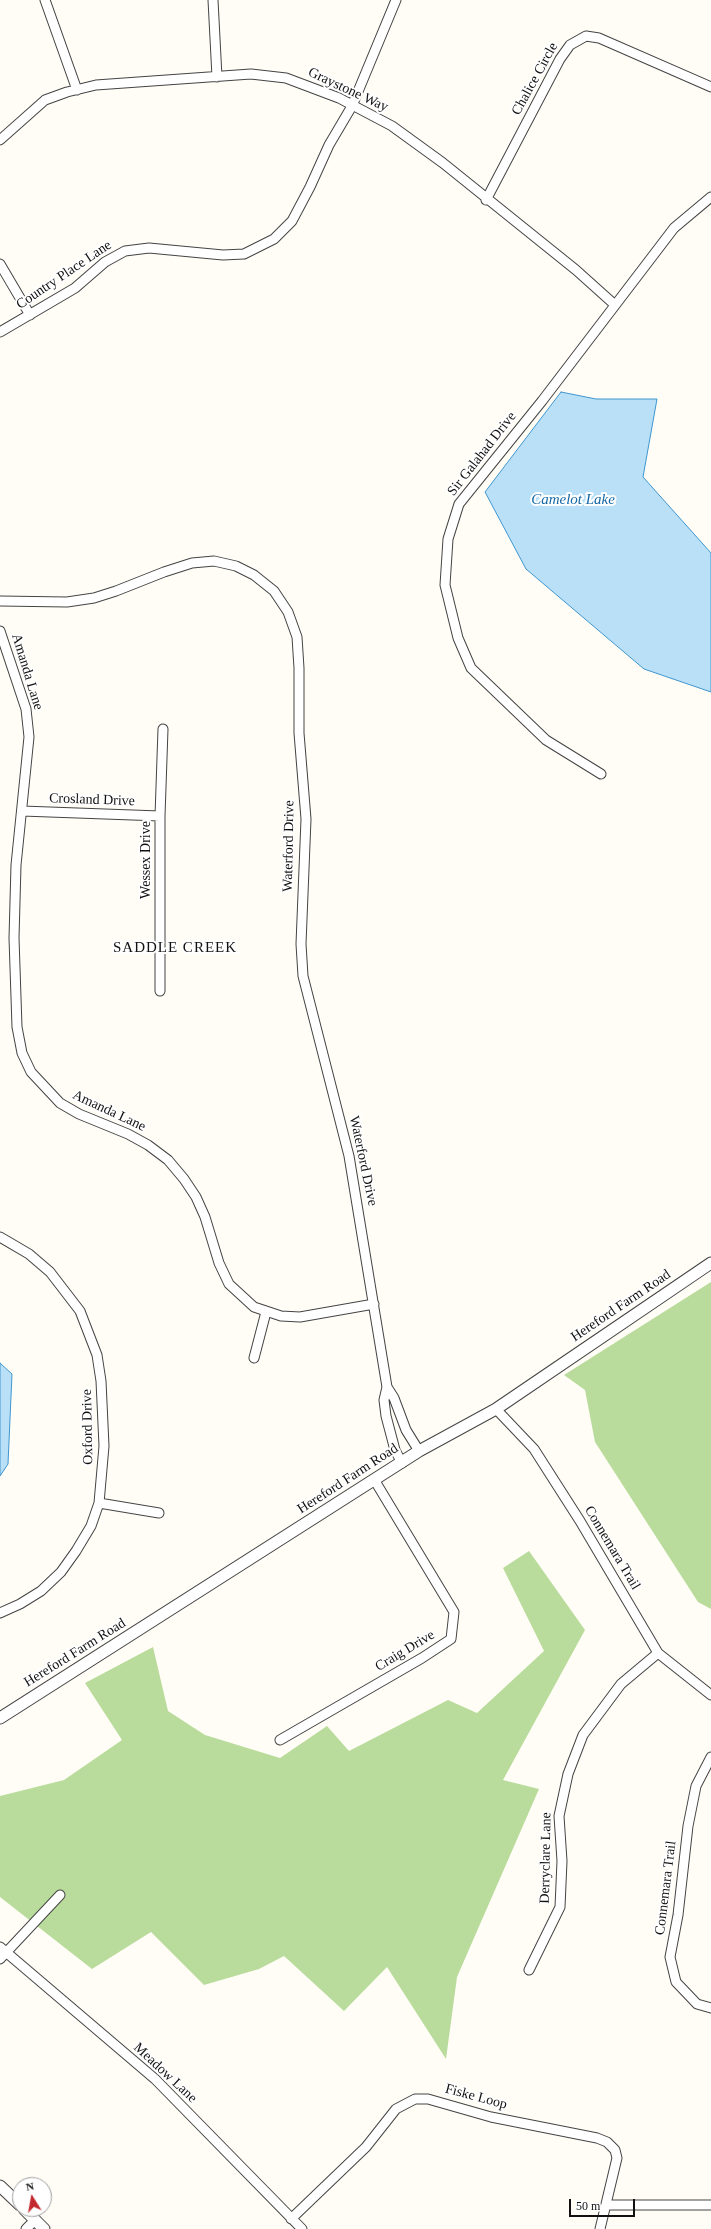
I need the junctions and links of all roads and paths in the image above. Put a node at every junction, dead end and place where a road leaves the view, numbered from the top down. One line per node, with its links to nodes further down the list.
1 (45, 0): 6 (street)
2 (213, 0): 4 (street)
3 (396, 0): 7 (street, Country Place Lane)
4 (217, 77): 6 (street, Graystone Way); 7 (street, Graystone Way)
5 (711, 87): 10 (street, Chalice Circle)
6 (77, 90): 8 (street, Graystone Way)
7 (352, 106): 10 (street, Graystone Way); 13 (street, Country Place Lane)
8 (0, 140)
9 (711, 197): 12 (street, Sir Galahad Drive)
10 (486, 200): 12 (street, Graystone Way)
11 (0, 264): 13 (street)
12 (615, 305): 18 (street, Sir Galahad Drive)
13 (30, 315): 14 (street, Country Place Lane)
14 (0, 332)
15 (0, 601): 24 (street, Waterford Drive)
16 (0, 631): 19 (street, Amanda Lane)
17 (163, 728): 20 (street, Wessex Drive)
18 (601, 774)
19 (22, 811): 20 (street, Crosland Drive); 25 (street, Amanda Lane)
20 (160, 816): 21 (street, Wessex Drive)
21 (160, 991)
22 (0, 1238): 34 (street, Oxford Drive)
23 (711, 1263): 28 (street, Hereford Farm Road)
24 (374, 1304): 25 (street, Amanda Lane); 27 (street, Waterford Drive)
25 (266, 1312): 26 (street)
26 (254, 1358)
27 (388, 1387): 29 (street, Waterford Drive); 30 (street, Waterford Drive)
28 (496, 1409): 31 (street, Hereford Farm Road); 37 (street, Connemara Trail)
29 (399, 1413): 30 (street); 31 (street, Waterford Drive)
30 (386, 1416): 32 (street, Waterford Drive)
31 (419, 1452): 32 (street, Hereford Farm Road)
32 (402, 1462): 33 (street, Hereford Farm Road)
33 (375, 1481): 39 (street, Hereford Farm Road); 40 (street, Craig Drive)
34 (99, 1502): 35 (street); 36 (street, Oxford Drive)
35 (159, 1513)
36 (0, 1613)
37 (658, 1653): 38 (street, Connemara Trail); 44 (street, Derryclare Lane)
38 (711, 1695)
39 (0, 1718)
40 (280, 1740)
41 (711, 1757): 45 (street, Connemara Trail)
42 (60, 1895): 43 (street)
43 (2, 1953): 51 (street, Meadow Lane)
44 (529, 1970)
45 (711, 2008)
46 (0, 2186): 47 (street)
47 (12, 2197)
48 (606, 2205): 49 (street); 51 (street, Fiske Loop); 56 (street, Fiske Loop)
49 (711, 2205)
50 (32, 2217): 52 (street)
51 (291, 2218): 55 (street, Meadow Lane)
52 (35, 2220): 53 (street); 54 (street)
53 (26, 2229)
54 (44, 2229)
55 (302, 2229)
56 (600, 2229)

